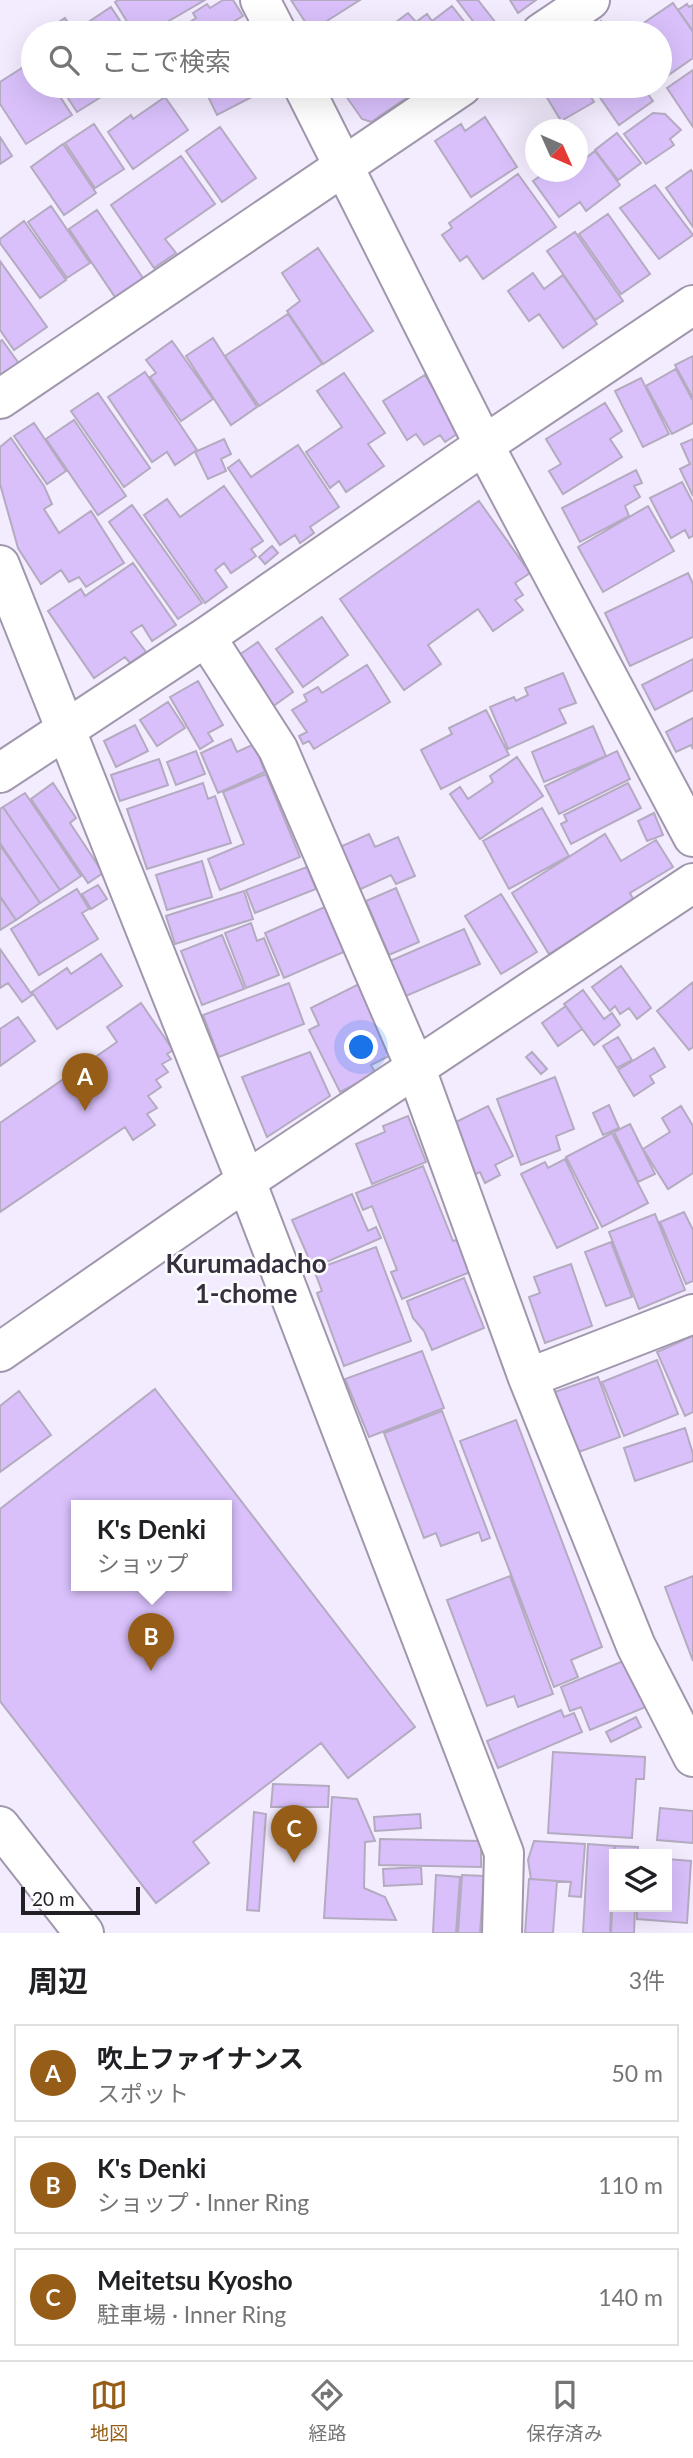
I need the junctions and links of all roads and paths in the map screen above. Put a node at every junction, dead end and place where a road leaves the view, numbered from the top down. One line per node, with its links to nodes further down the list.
1 (260, 0): 3 (street)
2 (590, 0): 4 (street)
3 (271, 21)
4 (559, 21)
5 (309, 98): 7 (street)
6 (444, 98): 7 (street)
7 (343, 166): 9 (street); 10 (street)
8 (693, 305): 10 (street)
9 (0, 399)
10 (484, 445): 12 (street); 15 (street)
11 (0, 565): 13 (street)
12 (206, 636): 13 (street); 17 (street)
13 (64, 729): 14 (street); 18 (street)
14 (0, 773)
15 (693, 837)
16 (693, 883): 17 (street)
17 (416, 1069): 18 (street); 21 (street)
18 (246, 1181): 20 (street); 25 (street)
19 (693, 1314): 21 (street)
20 (0, 1352)
21 (528, 1378): 22 (street)
22 (693, 1757)
23 (0, 1826): 24 (street)
24 (84, 1933)
25 (502, 1933)

